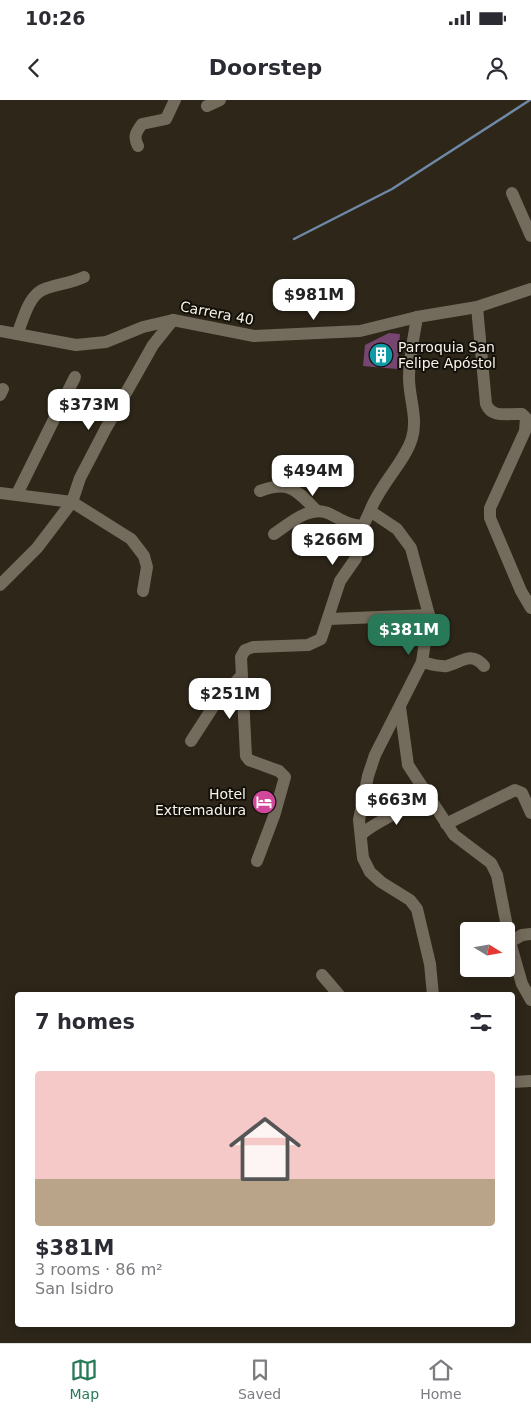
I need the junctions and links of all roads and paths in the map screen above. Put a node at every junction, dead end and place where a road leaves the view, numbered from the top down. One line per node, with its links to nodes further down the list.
1 (175, 100): 4 (street)
2 (220, 100): 3 (street)
3 (207, 106)
4 (138, 146)
5 (512, 193): 6 (street)
6 (531, 236)
7 (84, 277): 13 (street)
8 (531, 289): 9 (street, Carrera 40)
9 (476, 307): 10 (street, Carrera 40); 25 (street)
10 (417, 317): 11 (street, Carrera 40); 20 (street)
11 (174, 320): 13 (street, Carrera 40); 18 (street)
12 (0, 331): 13 (street, Carrera 40)
13 (17, 334)
14 (75, 377): 17 (street)
15 (260, 491): 19 (street)
16 (0, 492): 17 (street)
17 (17, 494): 18 (street)
18 (72, 502): 23 (street); 24 (street)
19 (316, 510): 21 (street); 22 (street)
20 (370, 511): 21 (street); 26 (street)
21 (363, 526): 27 (street)
22 (274, 534)
23 (0, 585)
24 (143, 591)
25 (531, 608)
26 (429, 615): 27 (street); 28 (street)
27 (329, 619): 30 (street)
28 (422, 662): 29 (street); 31 (street)
29 (484, 666)
30 (241, 676): 32 (street); 37 (street)
31 (400, 704): 35 (street); 36 (street)
32 (191, 741)
33 (411, 800): 36 (street)
34 (531, 813): 35 (street)
35 (446, 824): 38 (street)
36 (361, 835): 44 (street)
37 (257, 861)
38 (506, 922)
39 (531, 934): 40 (street)
40 (515, 939)
41 (515, 960): 45 (street)
42 (322, 975): 43 (street)
43 (336, 992)
44 (433, 992)
45 (531, 1000)
46 (531, 1081): 47 (street)
47 (515, 1082)

